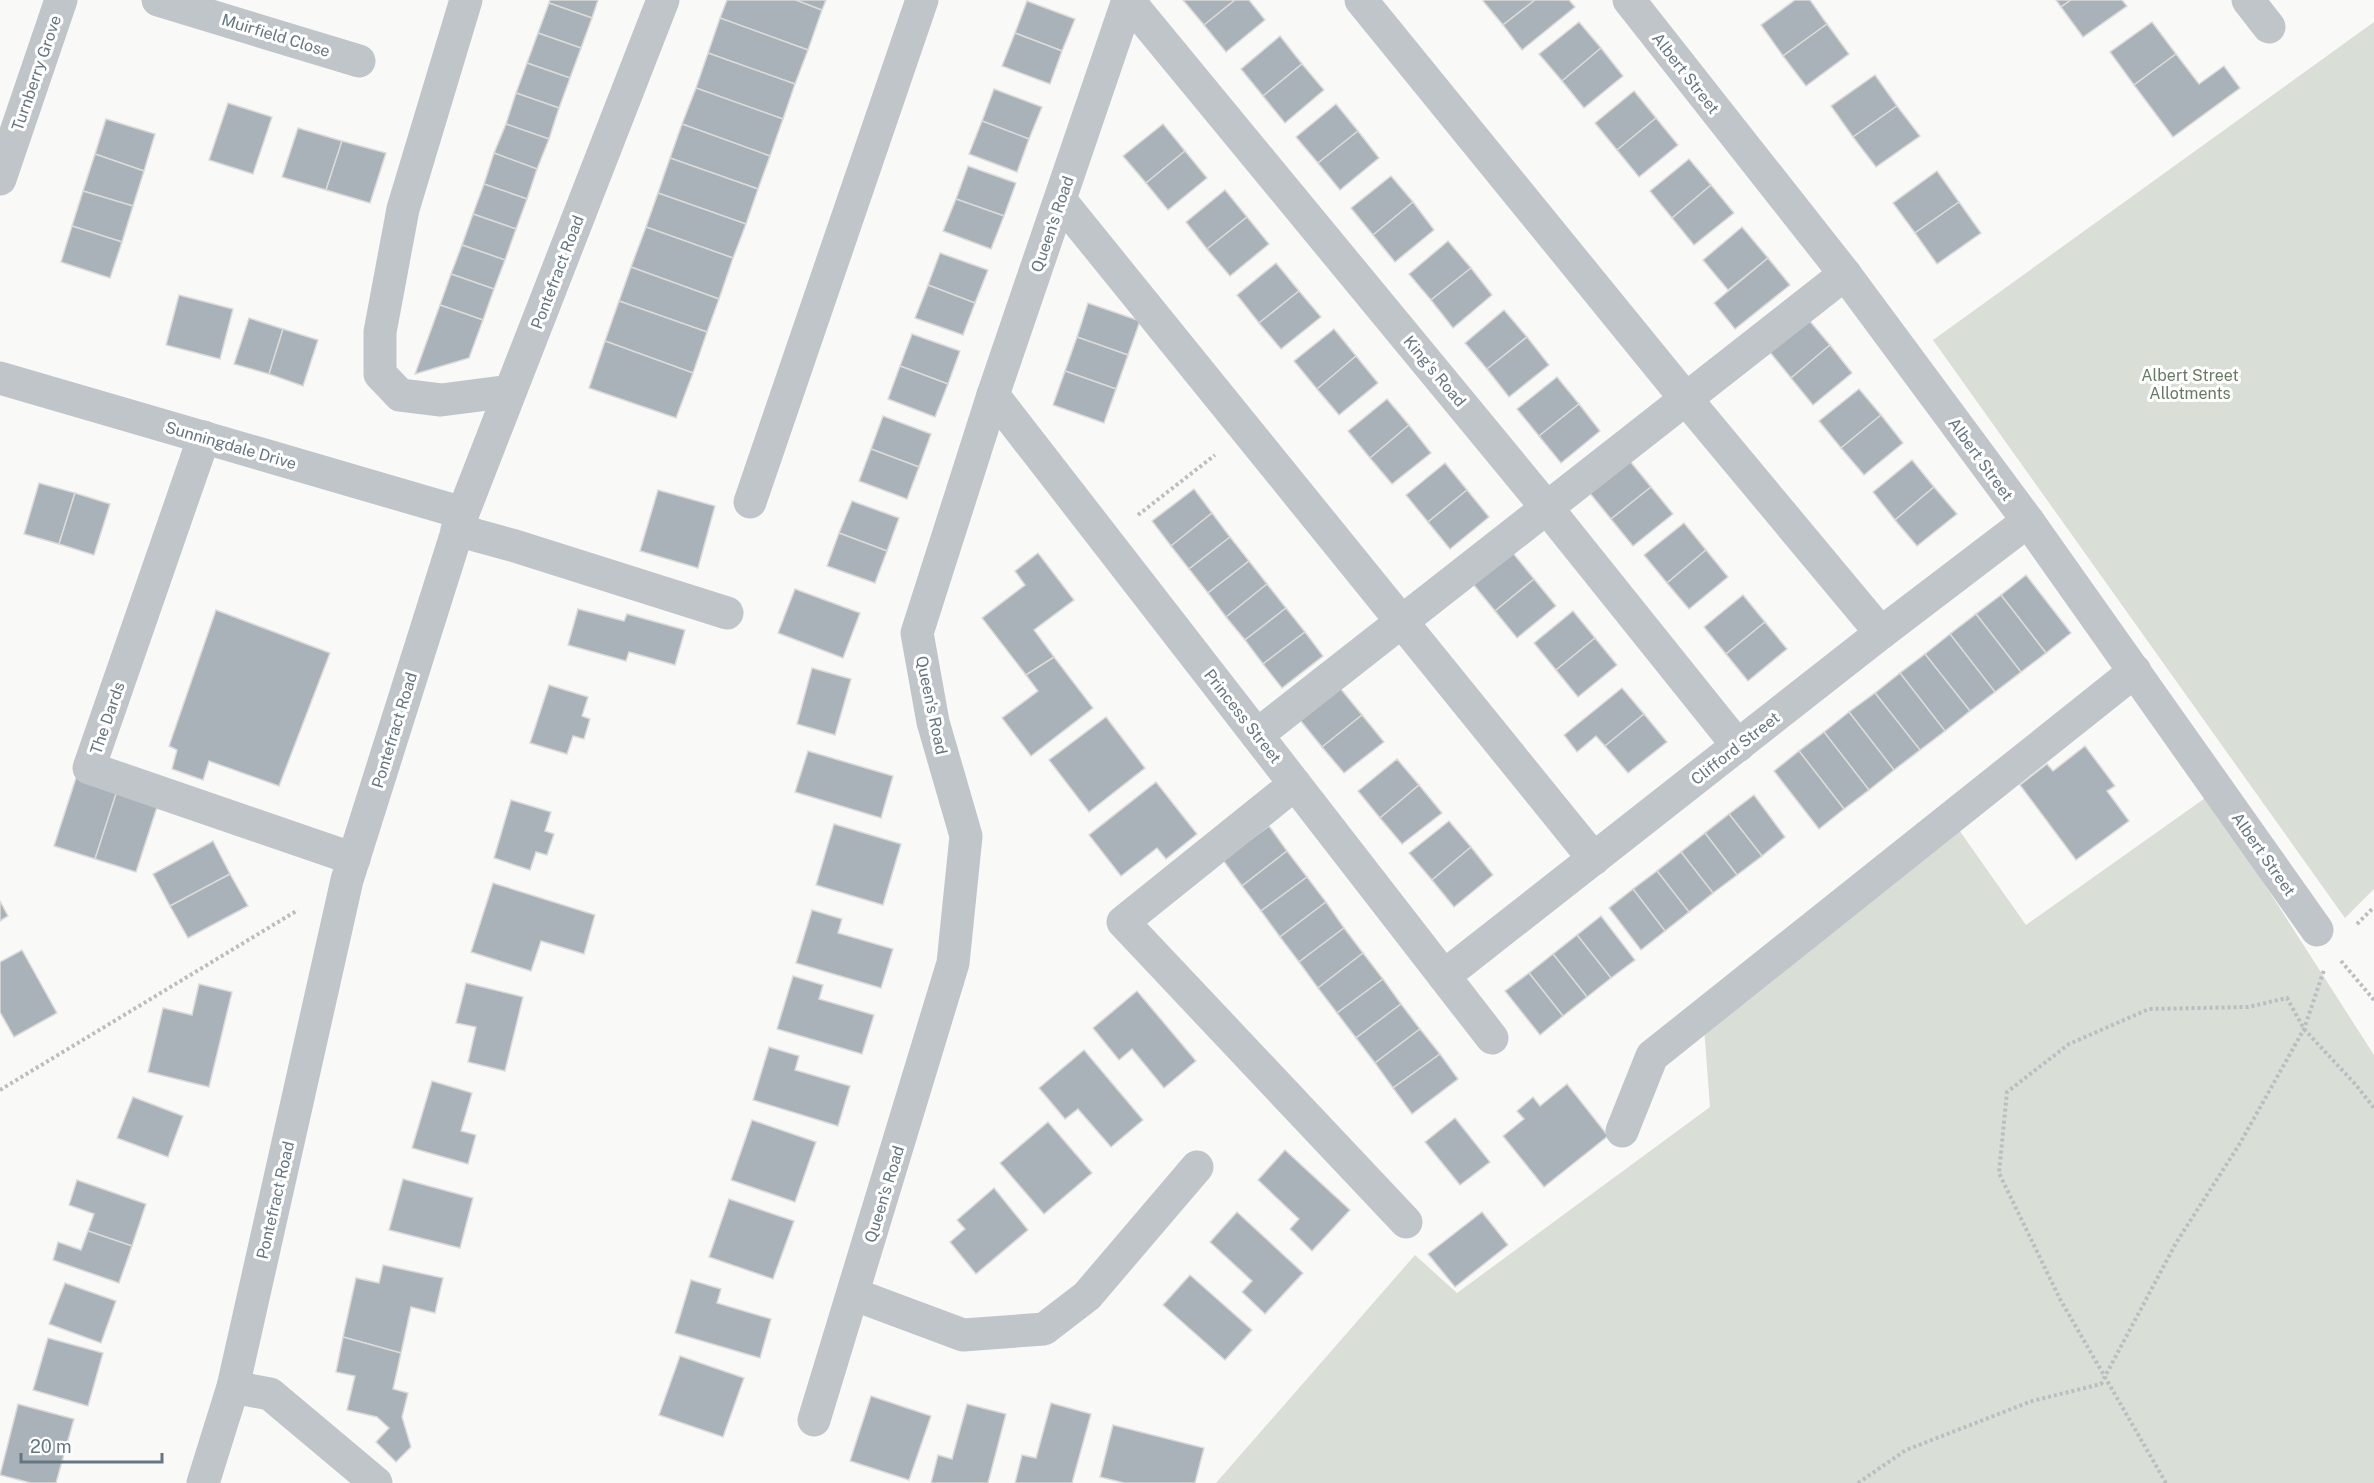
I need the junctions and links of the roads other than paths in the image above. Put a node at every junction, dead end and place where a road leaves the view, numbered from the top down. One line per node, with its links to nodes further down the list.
1 (61, 0): 12 (street, Turnberry Grove)
2 (158, 0): 11 (street, Muirfield Close)
3 (466, 0): 16 (street)
4 (663, 0): 16 (street, Pontefract Road)
5 (922, 0): 20 (street)
6 (1128, 0): 13 (street, Queen's Road); 21 (street, King's Road)
7 (1361, 0): 18 (street)
8 (1629, 0): 14 (street, Albert Street)
9 (2248, 0): 10 (street)
10 (2270, 27)
11 (359, 61)
12 (0, 179)
13 (1060, 200): 17 (street, Queen's Road); 25 (street)
14 (1845, 274): 18 (street); 22 (street, Albert Street)
15 (0, 378): 19 (street, Sunningdale Drive)
16 (510, 391): 23 (street, Pontefract Road)
17 (993, 395): 28 (street, Princess Street); 39 (street, Queen's Road)
18 (1686, 399): 21 (street); 26 (street)
19 (204, 437): 23 (street, Sunningdale Drive); 32 (street, The Dards)
20 (750, 502)
21 (1548, 508): 25 (street); 29 (street, King's Road)
22 (2028, 521): 26 (street, Clifford Street); 27 (street, Albert Street)
23 (460, 522): 24 (street, Sunningdale Drive); 32 (street, Pontefract Road)
24 (727, 613)
25 (1402, 622): 28 (street); 31 (street)
26 (1881, 633): 29 (street, Clifford Street)
27 (2135, 671): 33 (street, Albert Street); 36 (street)
28 (1257, 735): 30 (street, Princess Street)
29 (1738, 746): 31 (street, Clifford Street)
30 (1295, 784): 34 (street, Princess Street); 38 (street)
31 (1594, 859): 34 (street, Clifford Street)
32 (350, 869): 40 (street, Pontefract Road)
33 (2324, 939)
34 (1444, 976): 35 (street, Princess Street)
35 (1492, 1038)
36 (1622, 1131)
37 (1197, 1167): 39 (street)
38 (1406, 1222)
39 (853, 1294): 41 (street, Queen's Road)
40 (233, 1387): 42 (street, Pontefract Road); 43 (street)
41 (814, 1420)
42 (203, 1483)
43 (376, 1483)

